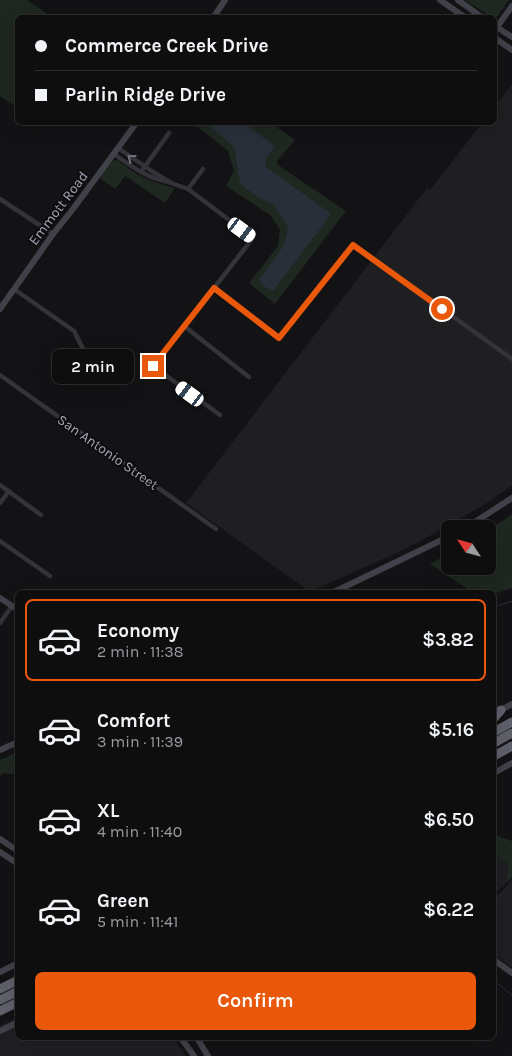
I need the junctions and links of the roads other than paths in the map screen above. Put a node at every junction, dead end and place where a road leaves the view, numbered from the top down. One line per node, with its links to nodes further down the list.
1 (225, 0): 5 (main road)
2 (440, 0): 6 (main road)
3 (458, 0): 7 (main road)
4 (512, 6): 8 (main road)
5 (215, 15)
6 (462, 15)
7 (479, 15)
8 (497, 26)
9 (497, 28): 10 (main road)
10 (512, 38)
11 (497, 39): 12 (main road)
12 (512, 50)
13 (135, 125): 15 (main road, Emmott Road)
14 (169, 133): 16 (street)
15 (116, 151): 16 (street, one-way to 15); 18 (street); 22 (main road, Emmott Road)
16 (144, 167): 18 (street); 19 (street)
17 (203, 169): 20 (street)
18 (141, 173): 19 (street)
19 (172, 182): 20 (street)
20 (188, 189): 23 (street)
21 (0, 199): 22 (street)
22 (53, 234): 24 (main road, Emmott Road)
23 (214, 288): 26 (street); 28 (street)
24 (14, 290): 25 (main road, Emmott Road); 27 (street)
25 (0, 309)
26 (184, 326): 30 (street); 31 (street)
27 (84, 352)
28 (512, 359)
29 (0, 375): 38 (street, San Antonio Street)
30 (249, 377)
31 (220, 416)
32 (0, 484): 33 (street)
33 (9, 491): 35 (street); 36 (street)
34 (512, 498): 37 (main road)
35 (0, 503)
36 (41, 515)
37 (478, 520)
38 (216, 529)
39 (0, 540): 41 (street)
40 (441, 540): 42 (main road)
41 (50, 576)
42 (338, 590)
43 (0, 598): 44 (main road)
44 (15, 608): 45 (street)
45 (0, 623)
46 (512, 704): 47 (main road)
47 (497, 712)
48 (512, 722): 49 (highway)
49 (496, 731)
50 (512, 733): 51 (highway)
51 (496, 742)
52 (15, 743): 54 (main road)
53 (512, 746): 55 (highway)
54 (0, 750)
55 (496, 755)
56 (512, 763): 57 (main road)
57 (496, 772)
58 (0, 839): 59 (main road)
59 (15, 849)
60 (0, 852): 61 (main road)
61 (15, 862)
62 (496, 961): 65 (main road)
63 (15, 964): 64 (main road)
64 (0, 972)
65 (512, 973)
66 (15, 982): 67 (highway)
67 (0, 989)
68 (15, 992): 69 (highway)
69 (0, 1000)
70 (15, 1004): 71 (highway)
71 (0, 1011)
72 (15, 1024): 73 (main road)
73 (0, 1031)
74 (182, 1040): 76 (main road)
75 (198, 1040): 77 (main road)
76 (194, 1056)
77 (208, 1056)

